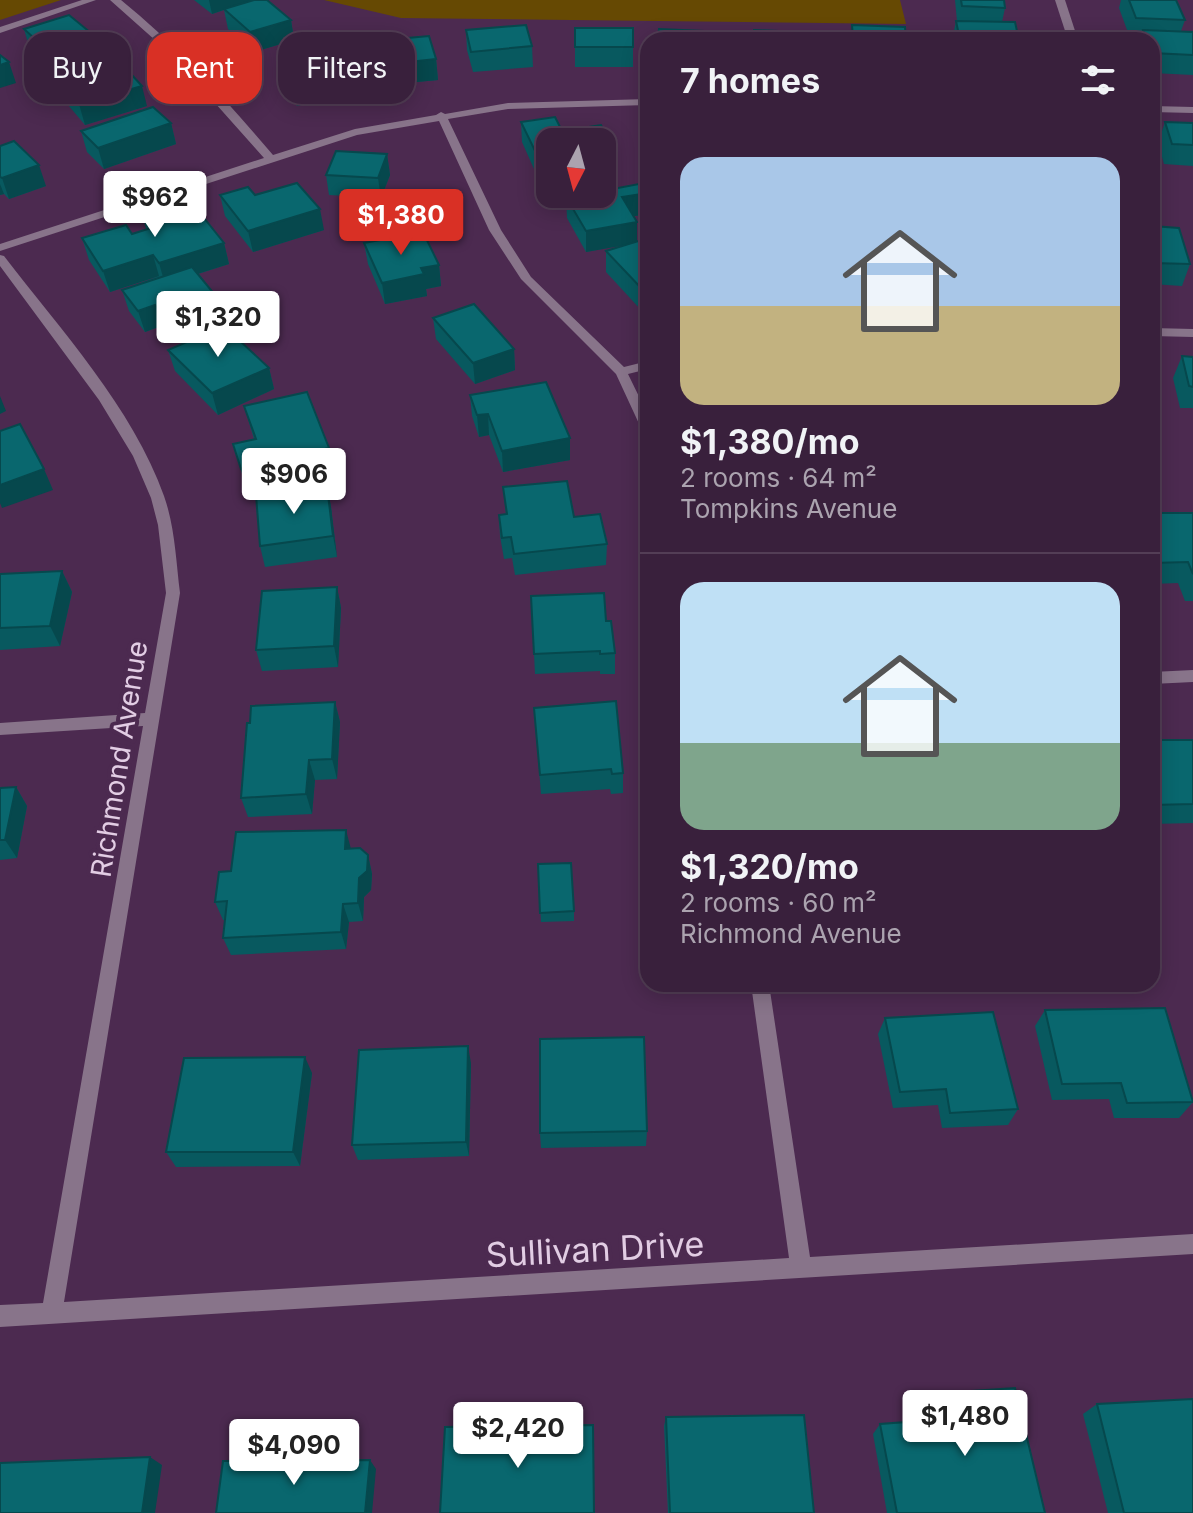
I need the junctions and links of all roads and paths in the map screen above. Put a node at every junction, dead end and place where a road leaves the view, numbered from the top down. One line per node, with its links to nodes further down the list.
1 (91, 0): 4 (street)
2 (115, 0): 10 (street)
3 (1060, 0): 5 (street)
4 (0, 30)
5 (1070, 32)
6 (640, 102): 9 (street)
7 (1160, 109): 8 (street)
8 (1193, 110)
9 (441, 115): 10 (street); 16 (street)
10 (270, 158): 11 (street)
11 (0, 248)
12 (0, 258): 20 (street, Richmond Avenue)
13 (1160, 332): 14 (street)
14 (1193, 333)
15 (640, 367): 16 (street)
16 (621, 372): 17 (street)
17 (640, 411)
18 (1193, 676): 19 (street)
19 (1160, 678)
20 (153, 719): 21 (street); 25 (street, Richmond Avenue)
21 (0, 729)
22 (761, 992): 24 (street)
23 (1193, 1244): 24 (street, Sullivan Drive)
24 (801, 1269): 25 (street, Sullivan Drive)
25 (52, 1313): 26 (street, Sullivan Drive)
26 (0, 1316)

